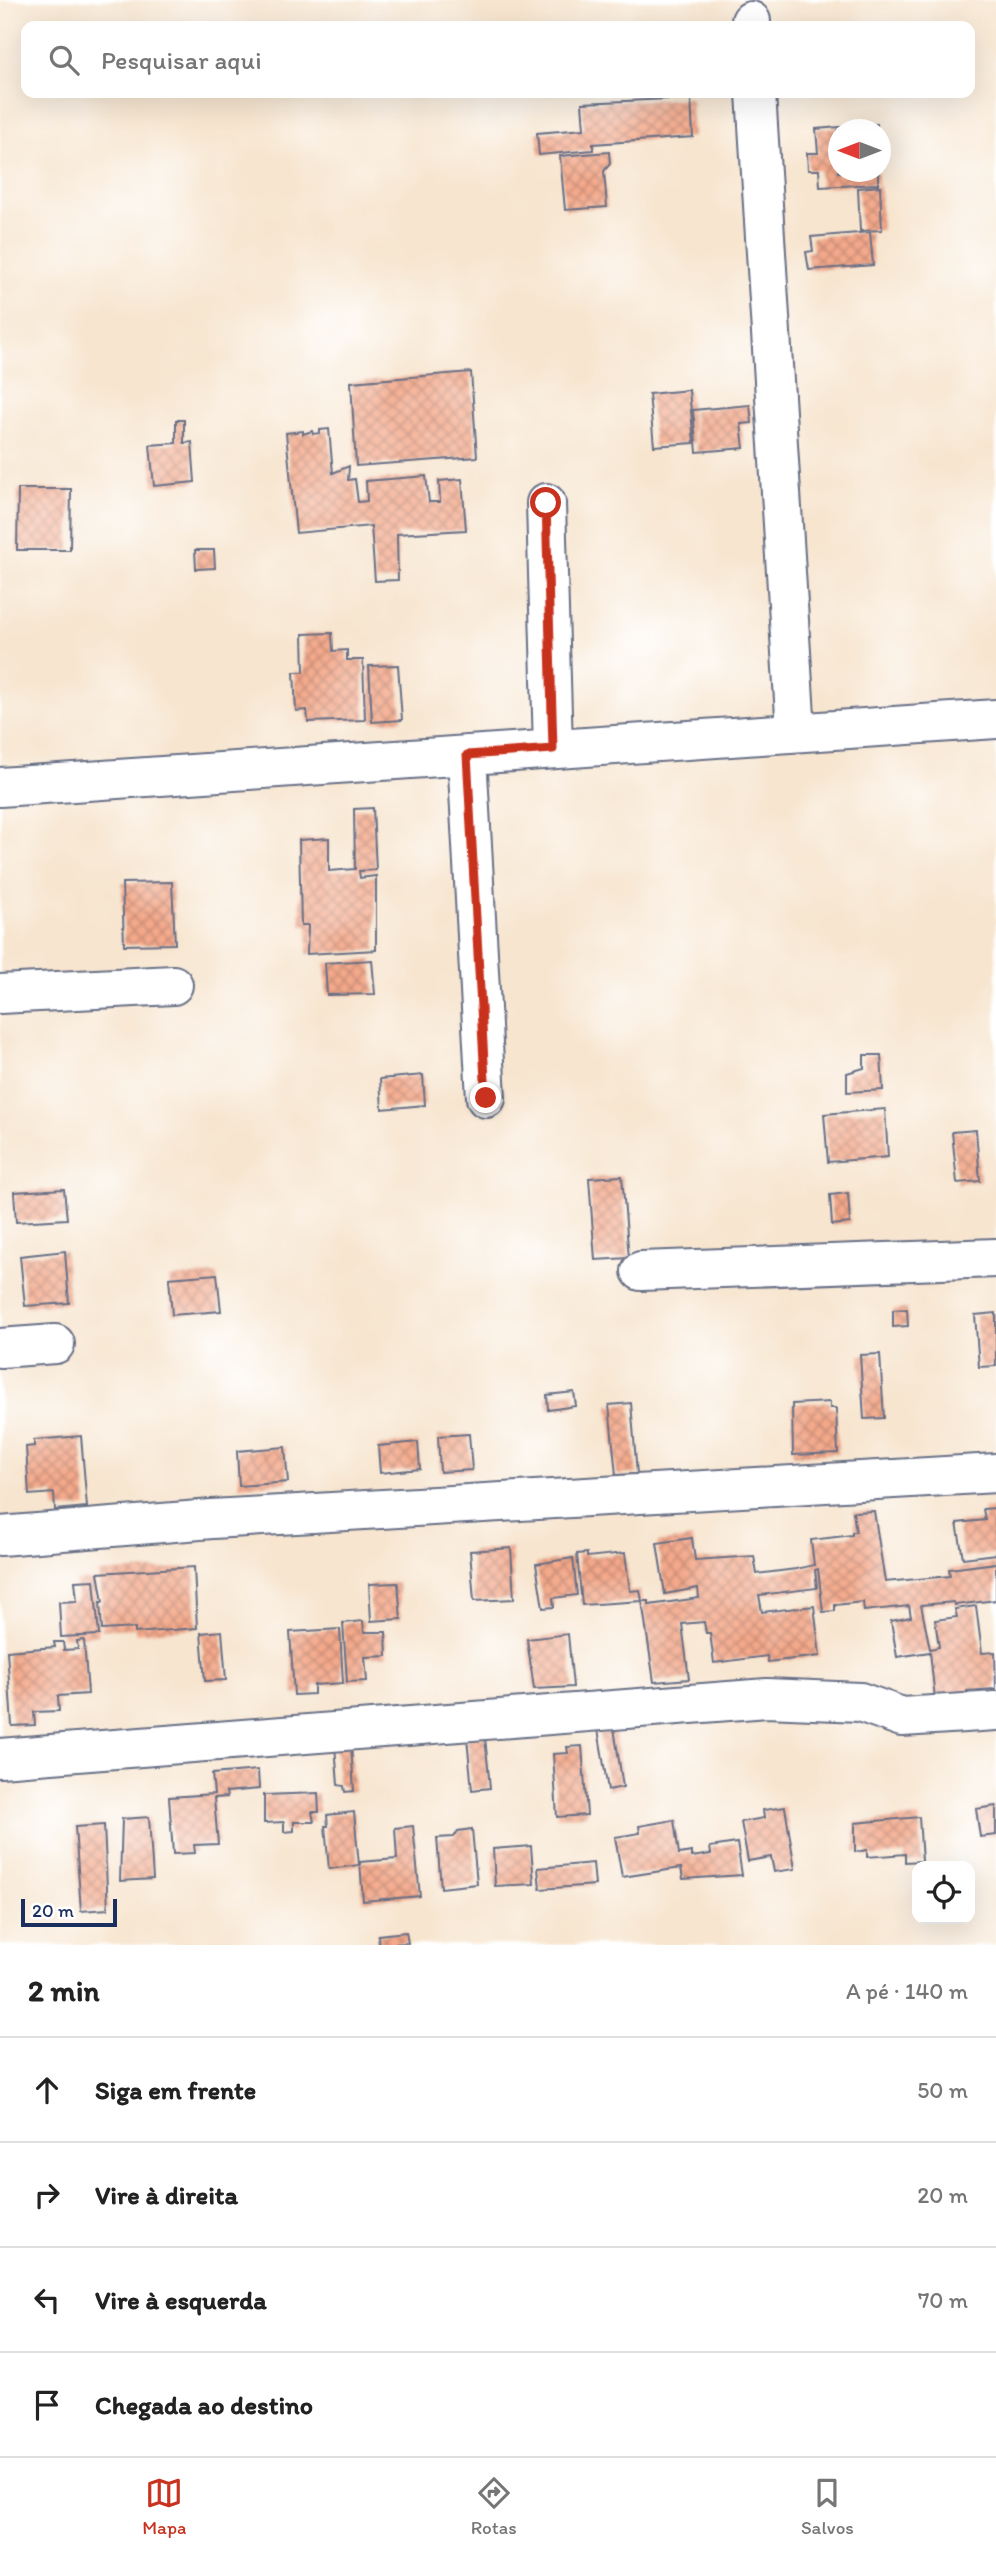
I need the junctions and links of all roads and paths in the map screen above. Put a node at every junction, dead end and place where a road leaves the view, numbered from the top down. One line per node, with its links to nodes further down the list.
1 (755, 98): 4 (street)
2 (546, 503): 5 (street)
3 (996, 719): 4 (street)
4 (796, 732): 5 (street)
5 (553, 749): 6 (street)
6 (467, 755): 7 (street); 10 (street)
7 (0, 787)
8 (173, 985): 9 (street)
9 (0, 994)
10 (486, 1098)
11 (996, 1258): 12 (street)
12 (641, 1271)
13 (55, 1344): 14 (street)
14 (0, 1348)
15 (996, 1473): 16 (street)
16 (0, 1536)
17 (996, 1711): 18 (street)
18 (0, 1758)

